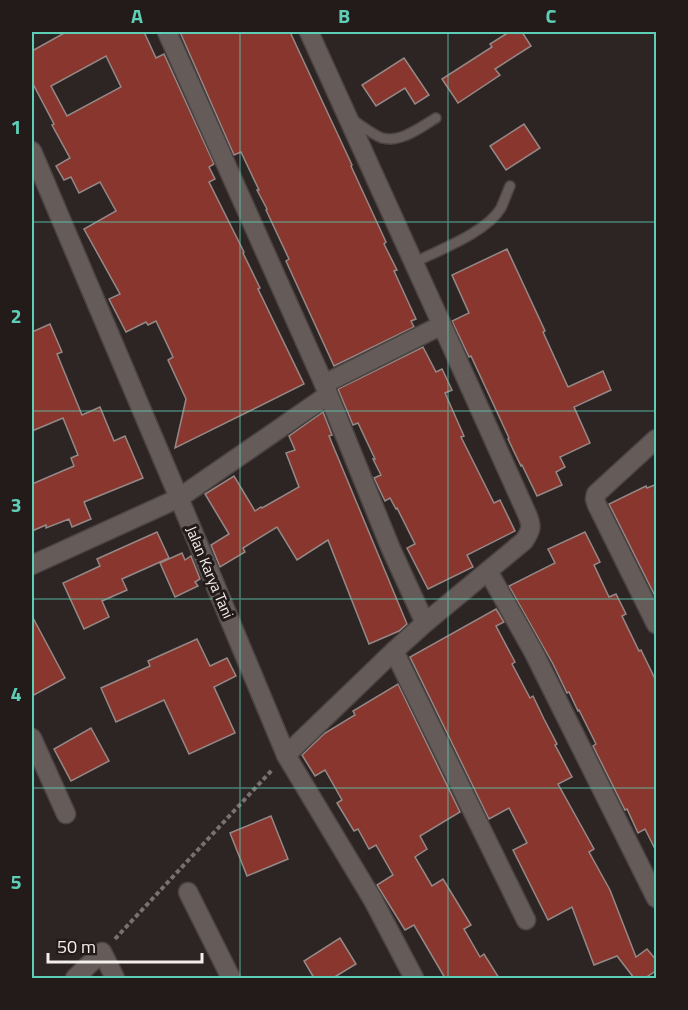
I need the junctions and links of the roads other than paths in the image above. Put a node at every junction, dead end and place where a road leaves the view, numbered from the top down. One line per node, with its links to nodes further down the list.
1 (167, 32): 9 (street)
2 (309, 32): 3 (street)
3 (347, 117): 4 (lane); 7 (street)
4 (436, 118)
5 (32, 152): 11 (street, Jalan Karya Tani)
6 (510, 186): 7 (lane)
7 (413, 263): 8 (street)
8 (441, 325): 9 (street); 13 (street)
9 (326, 390): 11 (street); 14 (street)
10 (657, 439): 15 (street)
11 (179, 498): 12 (street); 18 (street, Jalan Karya Tani)
12 (32, 565)
13 (488, 571): 14 (street); 21 (street)
14 (425, 623): 16 (street)
15 (657, 624)
16 (394, 651): 18 (street); 22 (street)
17 (32, 738): 19 (street)
18 (286, 756): 26 (street, Jalan Karya Tani)
19 (66, 814)
20 (188, 892): 25 (street)
21 (657, 898)
22 (526, 920)
23 (75, 978): 24 (street)
24 (115, 978)
25 (231, 978)
26 (414, 978)

